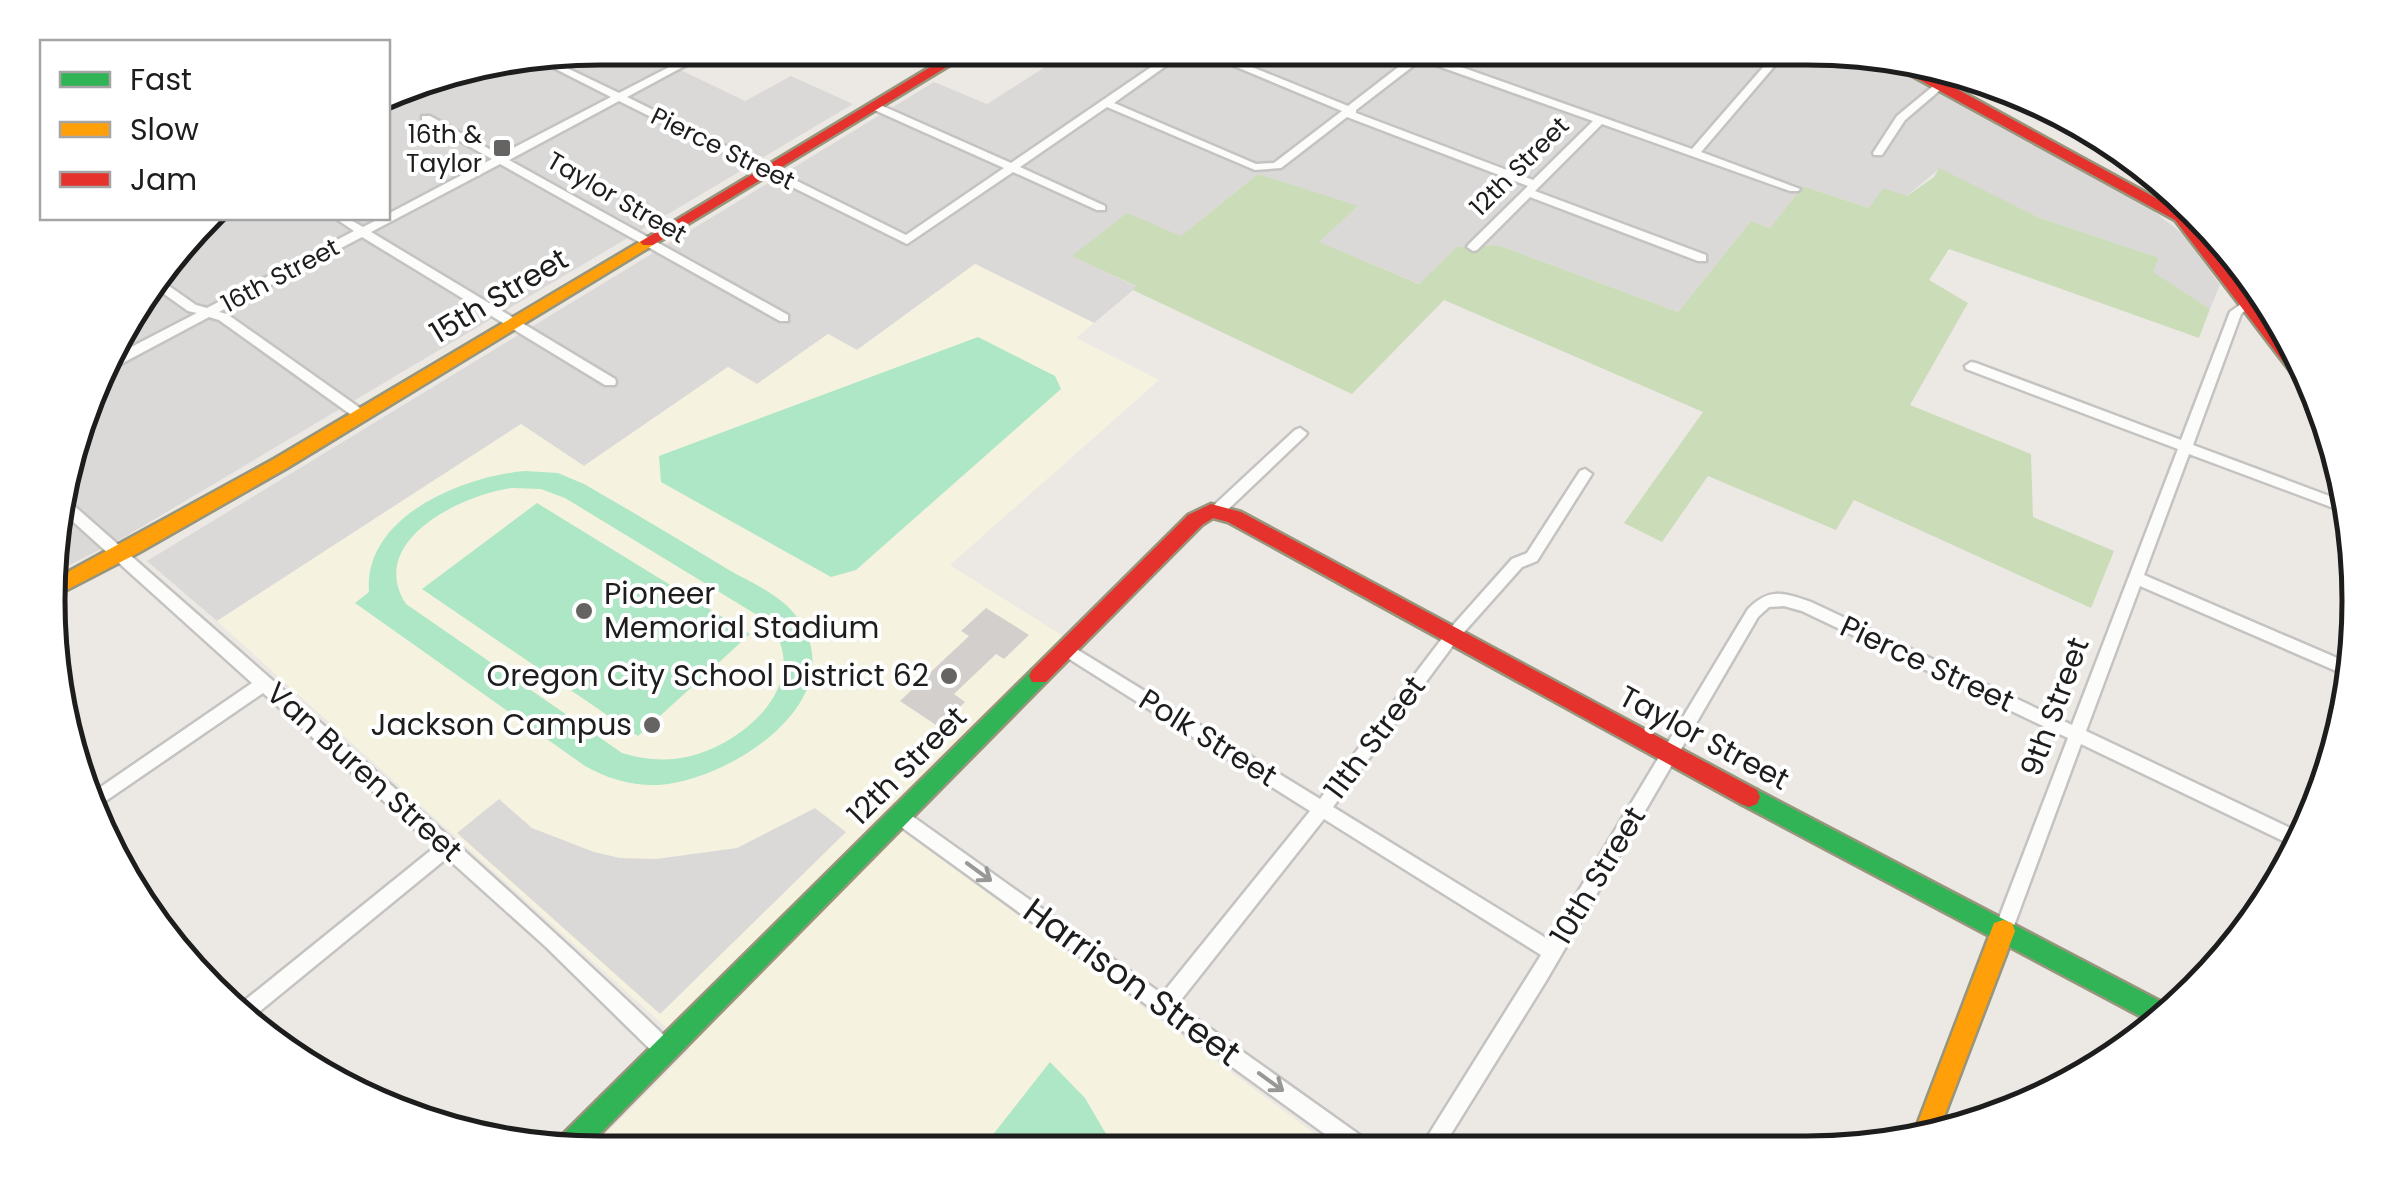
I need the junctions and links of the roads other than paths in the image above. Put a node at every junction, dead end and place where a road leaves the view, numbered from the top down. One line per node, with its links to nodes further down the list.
1 (680, 65): 11 (street, 16th Street)
2 (943, 65): 13 (street, 15th Street)
3 (1161, 65): 12 (street)
4 (1237, 65): 14 (street)
5 (1411, 65): 14 (street)
6 (1457, 65): 16 (street)
7 (1770, 65): 18 (street)
8 (557, 67): 11 (street, Pierce Street)
9 (1930, 79): 10 (street)
10 (1940, 85): 17 (street); 26 (street)
11 (618, 97): 19 (street, 16th Street); 21 (street, Pierce Street)
12 (1106, 103): 14 (street); 20 (street)
13 (874, 106): 20 (street); 21 (street, 15th Street)
14 (1350, 112): 22 (street)
15 (426, 118): 19 (street, Taylor Street)
16 (1599, 121): 18 (street); 22 (street, 12th Street)
17 (1878, 153)
18 (1694, 154): 23 (street)
19 (500, 160): 25 (street, 16th Street); 31 (street, Taylor Street)
20 (1010, 168): 21 (street, Pierce Street); 24 (street)
21 (768, 170): 31 (street, 15th Street)
22 (1531, 189): 32 (street, 12th Street); 33 (street)
23 (1794, 189)
24 (1101, 208)
25 (390, 217)
26 (2180, 217)
27 (2181, 218): 34 (street)
28 (343, 220): 30 (street)
29 (385, 220): 30 (street, 16th Street)
30 (362, 232): 37 (street, 16th Street); 39 (street)
31 (646, 243): 38 (street, Taylor Street); 39 (street, 15th Street)
32 (1474, 247)
33 (1702, 258)
34 (2234, 279)
35 (166, 289): 37 (street)
36 (2246, 295): 45 (street, 9th Street)
37 (208, 313): 40 (street, 16th Street); 43 (street)
38 (784, 318)
39 (513, 323): 42 (street); 43 (street, 15th Street)
40 (124, 357)
41 (1971, 366): 45 (street)
42 (610, 382)
43 (362, 416): 50 (street, 15th Street)
44 (1300, 433): 48 (street, 12th Street)
45 (2183, 446): 47 (street); 51 (street, 9th Street)
46 (1586, 474): 54 (street, 11th Street)
47 (2333, 503)
48 (1216, 512): 54 (street, Taylor Street); 55 (street, 12th Street)
49 (73, 513): 50 (street, Van Buren Street)
50 (120, 556): 52 (street, 15th Street); 57 (street, Van Buren Street)
51 (2136, 578): 56 (street); 58 (street, 9th Street)
52 (65, 583)
53 (1766, 601): 58 (street, Pierce Street); 59 (street, 10th Street)
54 (1452, 636): 59 (street, Taylor Street); 61 (street, 11th Street)
55 (1068, 650): 61 (street, Polk Street); 62 (street, 12th Street)
56 (2338, 665)
57 (265, 683): 60 (street); 64 (street, Van Buren Street)
58 (2077, 735): 63 (street, Pierce Street); 65 (street, 9th Street)
59 (1670, 754): 65 (street, Taylor Street); 66 (street, 10th Street)
60 (102, 795)
61 (1322, 809): 66 (street, Polk Street); 67 (street, 11th Street)
62 (900, 816): 67 (street, Harrison Street, one-way to 67); 70 (street, 12th Street)
63 (2288, 835)
64 (448, 847): 68 (street); 70 (street, Van Buren Street)
65 (2003, 931): 69 (street, Taylor Street); 71 (street, 9th Street)
66 (1552, 952): 74 (street, 10th Street)
67 (1165, 1005): 73 (street, Harrison Street, one-way to 73)
68 (251, 1006)
69 (2152, 1010)
70 (665, 1050): 72 (street, 12th Street)
71 (1930, 1121)
72 (580, 1135)
73 (1345, 1136)
74 (1438, 1136)

